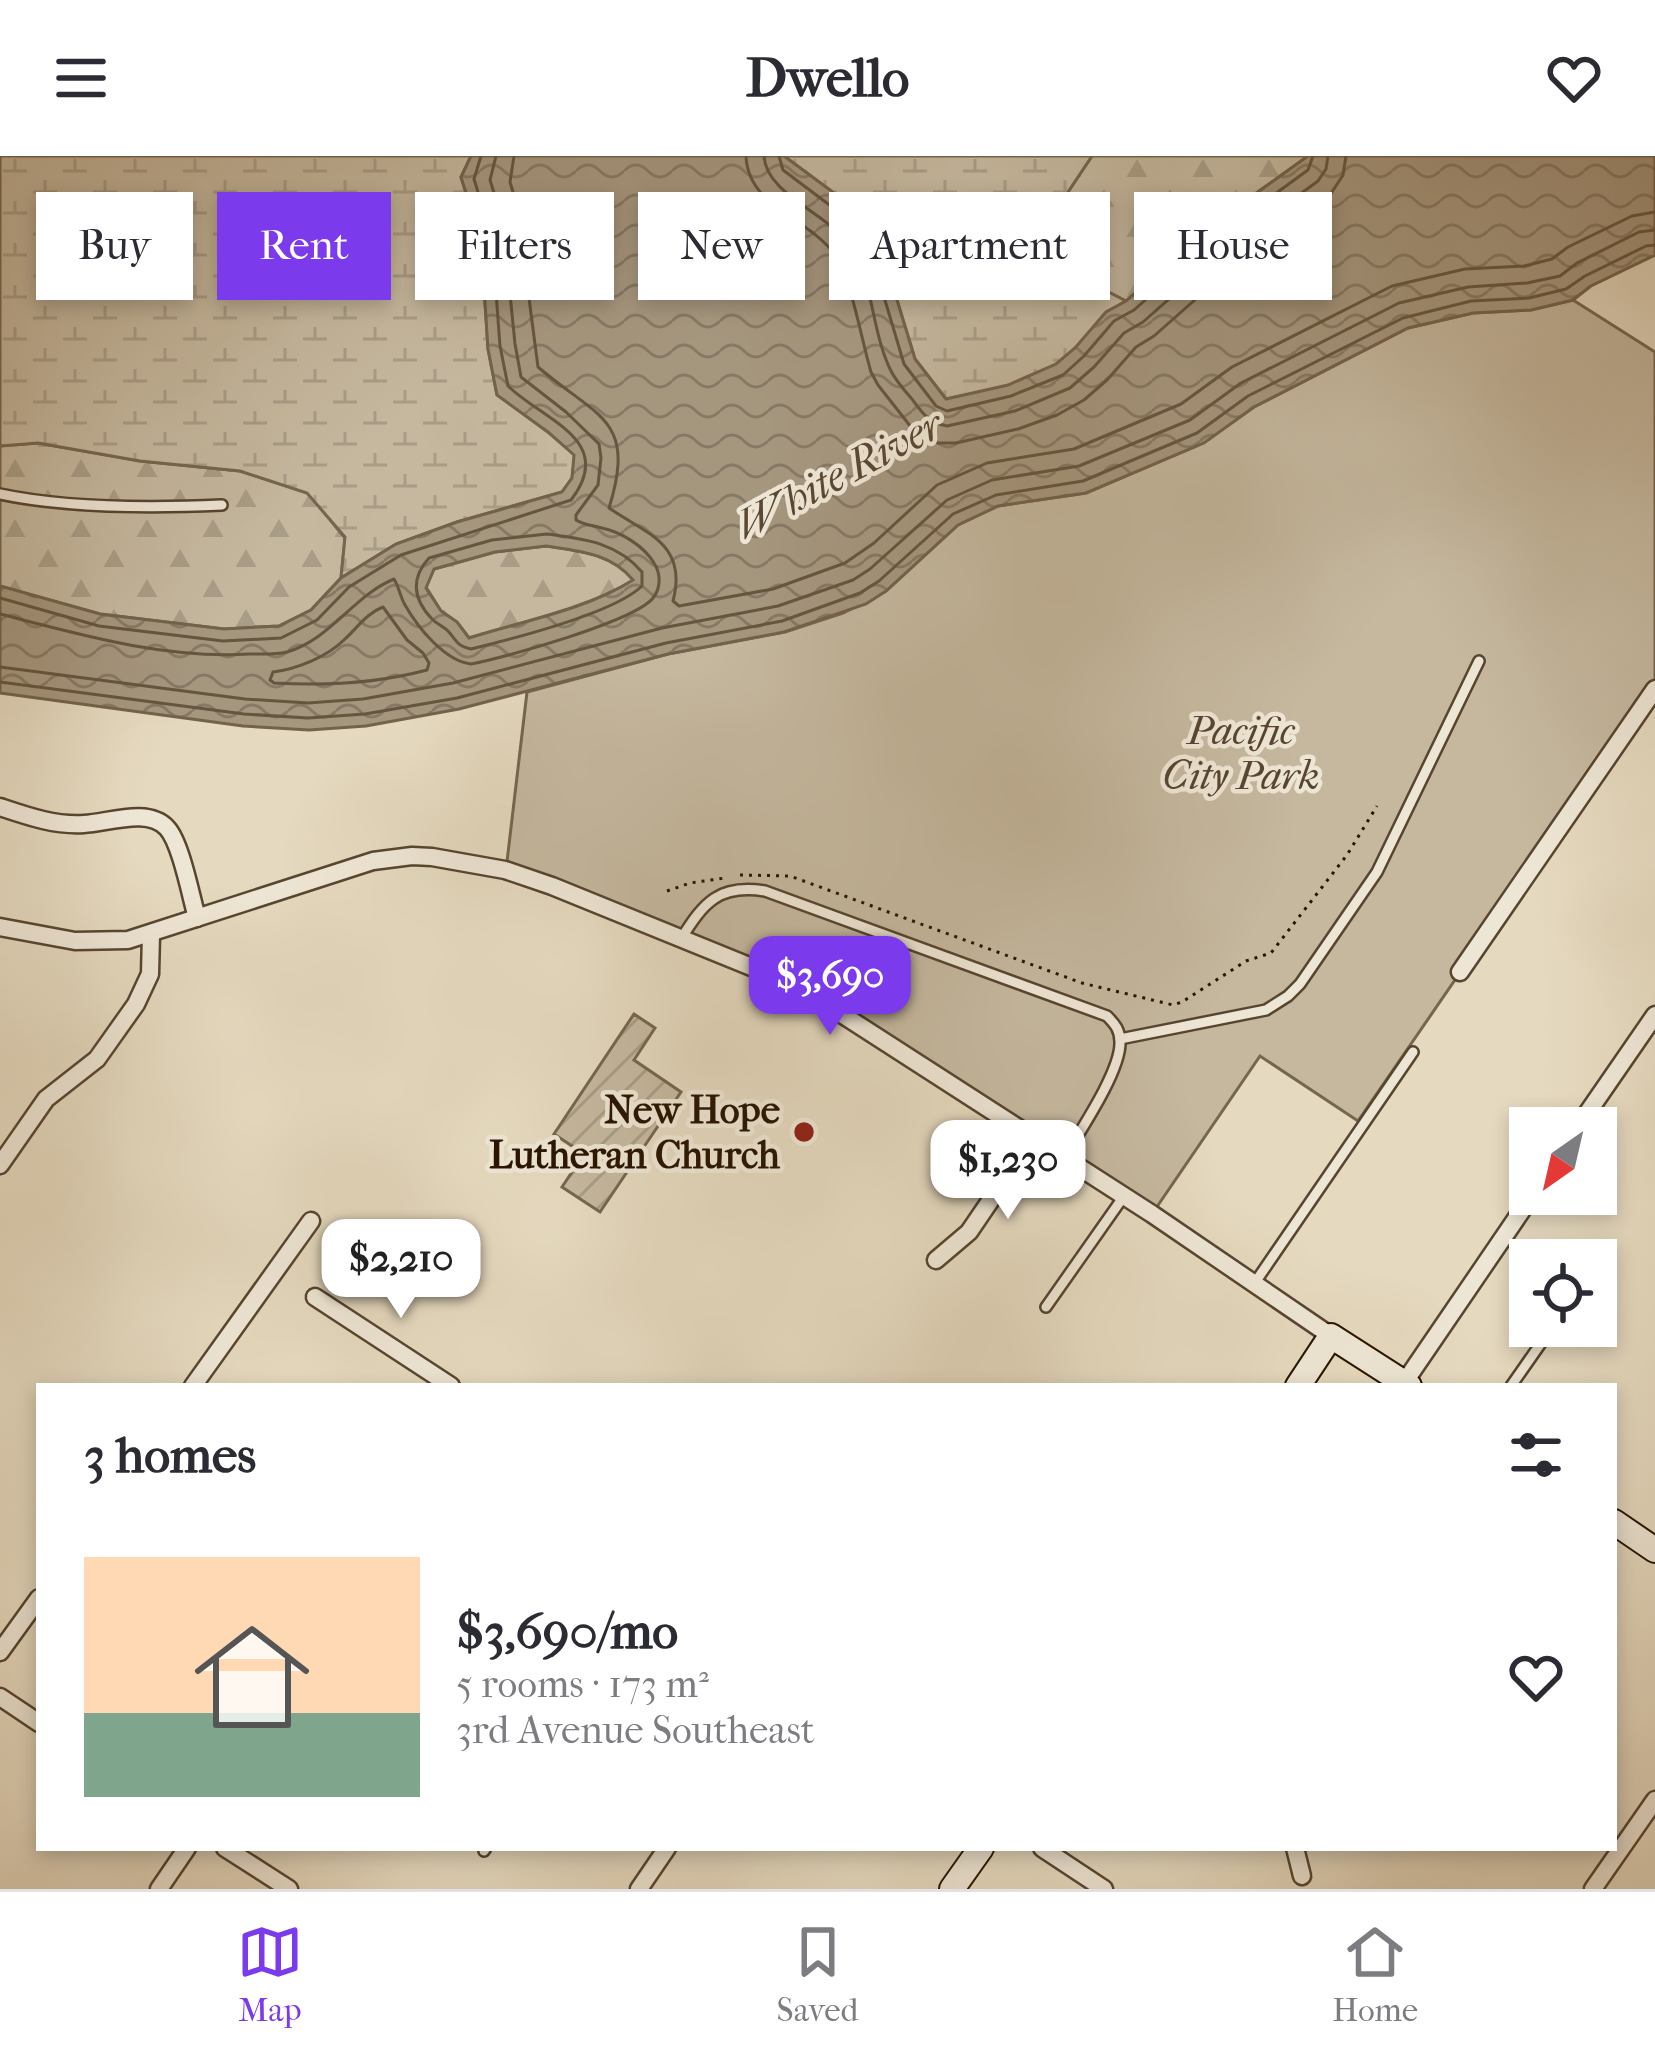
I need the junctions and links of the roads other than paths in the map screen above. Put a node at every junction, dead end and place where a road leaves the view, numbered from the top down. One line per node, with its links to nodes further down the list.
1 (0, 494): 2 (lane)
2 (223, 505)
3 (1479, 661): 13 (lane)
4 (1655, 689): 5 (street)
5 (1649, 711): 11 (street)
6 (0, 807): 7 (street)
7 (197, 918): 9 (street); 10 (street)
8 (0, 927): 9 (street)
9 (151, 935): 18 (street)
10 (681, 938): 13 (lane); 16 (street)
11 (1460, 972)
12 (1652, 1025): 15 (street)
13 (1120, 1039): 17 (lane)
14 (1413, 1052): 23 (lane)
15 (1592, 1107)
16 (1033, 1138): 17 (street); 22 (street)
17 (1064, 1158): 19 (street)
18 (0, 1165)
19 (1124, 1196): 23 (street); 25 (lane)
20 (1518, 1215): 32 (street)
21 (311, 1221): 28 (street)
22 (936, 1260)
23 (1254, 1284): 26 (street)
24 (315, 1297): 29 (street)
25 (1046, 1307)
26 (1331, 1336): 30 (street); 31 (street)
27 (1538, 1347): 33 (lane)
28 (195, 1383)
29 (446, 1383)
30 (1300, 1383)
31 (1404, 1383)
32 (1407, 1383)
33 (1512, 1383)
34 (1617, 1524): 35 (street)
35 (1655, 1550)
36 (36, 1602): 37 (street)
37 (0, 1652)
38 (0, 1697): 39 (street)
39 (36, 1721)
40 (1655, 1800): 41 (street)
41 (1649, 1822): 54 (street)
42 (185, 1851): 50 (street)
43 (231, 1851): 51 (street)
44 (665, 1851): 49 (street)
45 (979, 1851): 52 (street)
46 (1047, 1851): 53 (street)
47 (1296, 1851): 48 (street)
48 (1301, 1876)
49 (643, 1888)
50 (159, 1889)
51 (289, 1889)
52 (952, 1889)
53 (1104, 1889)
54 (1593, 1889)

